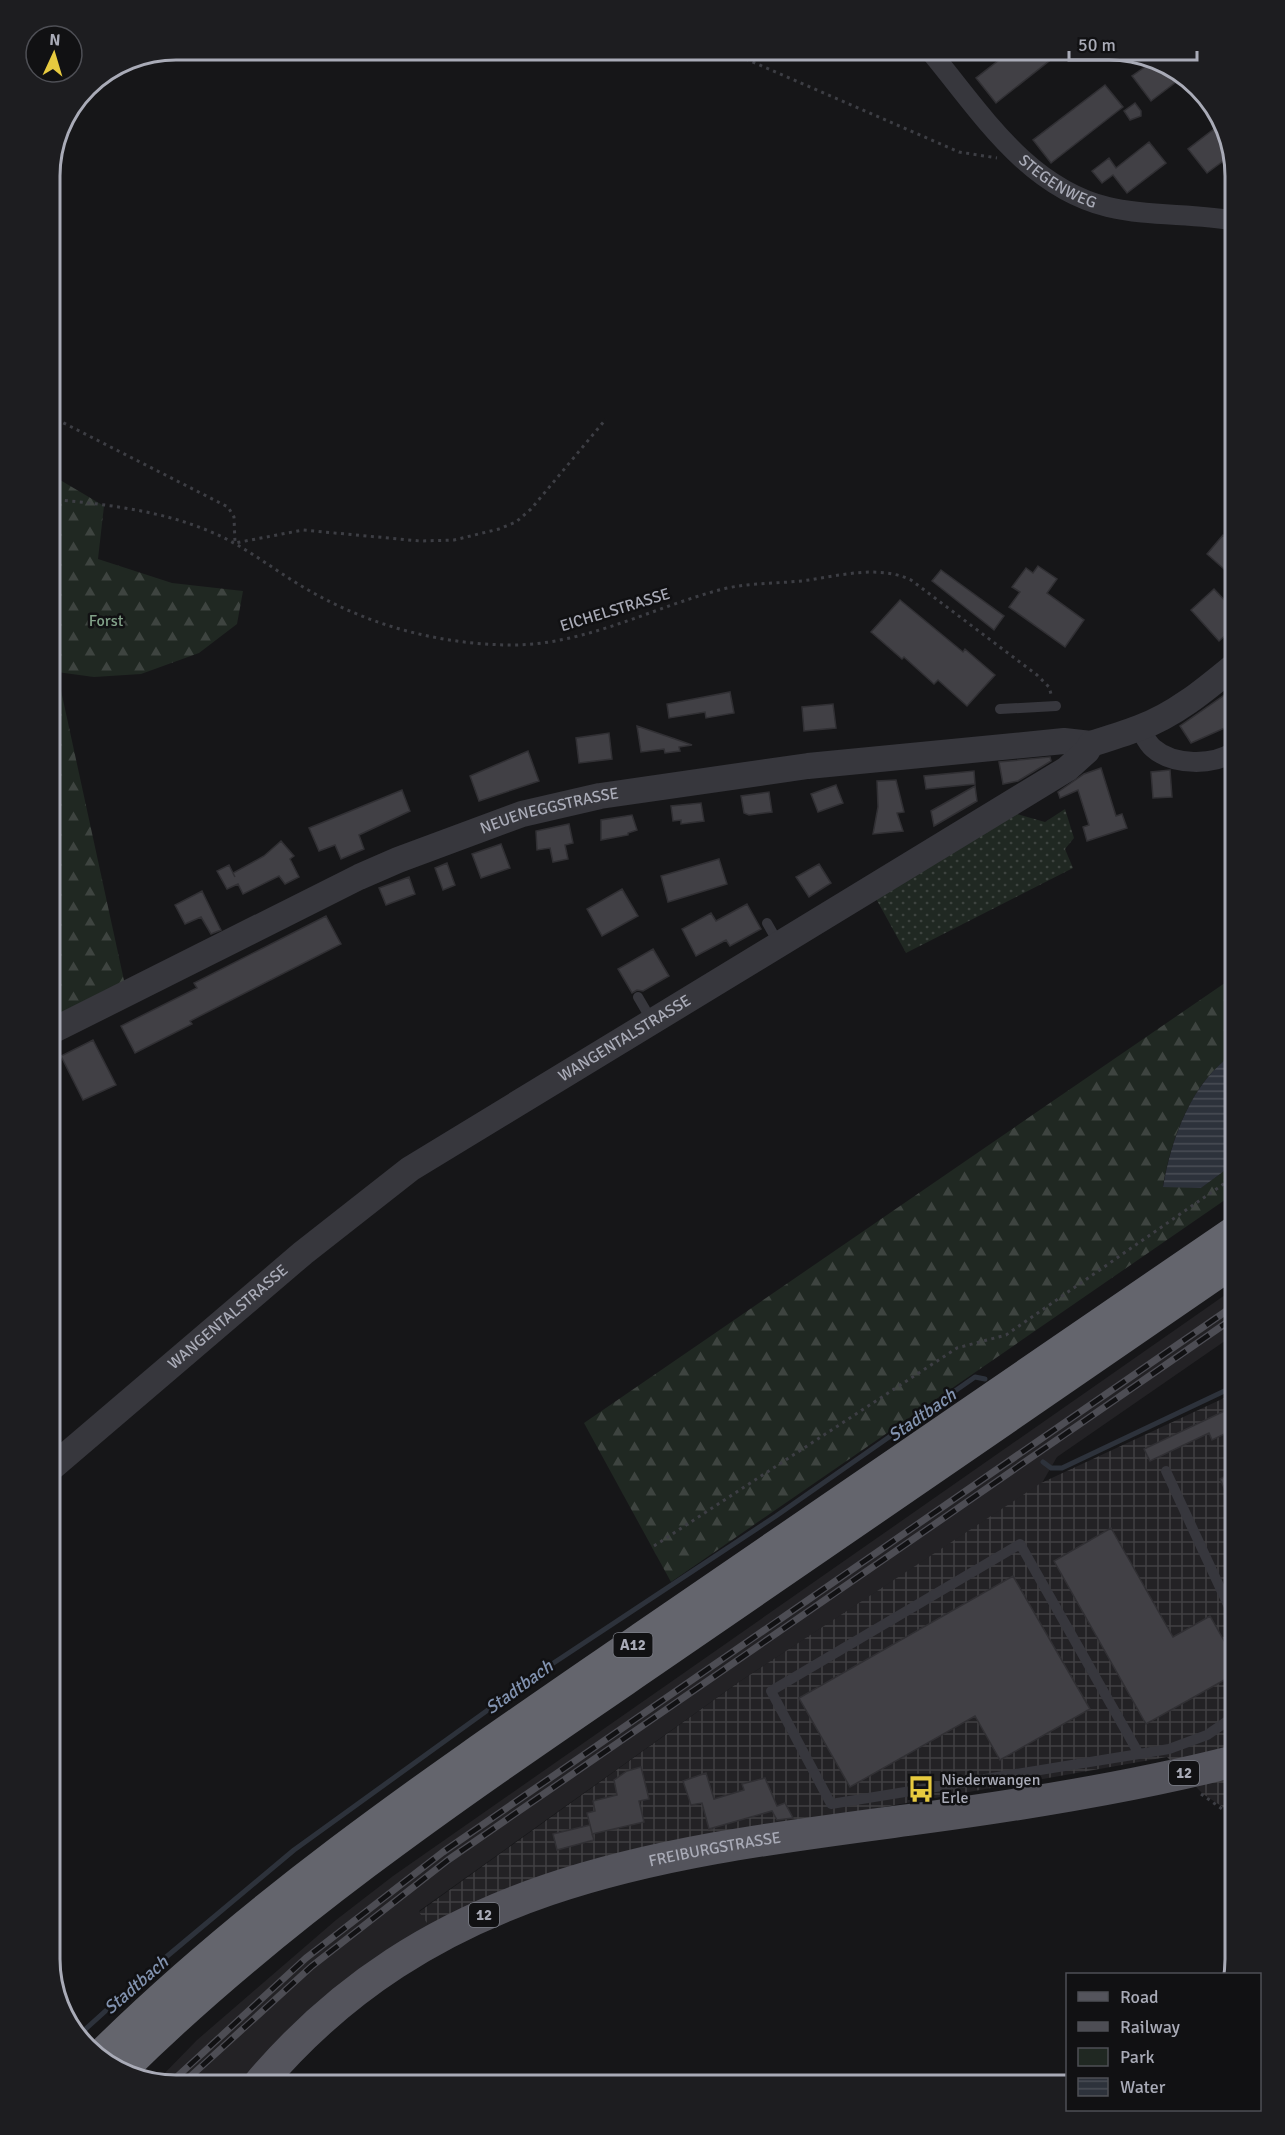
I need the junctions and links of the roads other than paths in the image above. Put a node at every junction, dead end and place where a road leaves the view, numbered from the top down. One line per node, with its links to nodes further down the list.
1 (937, 60): 2 (street, STEGENWEG)
2 (1225, 220)
3 (1225, 674): 6 (street, WANGENTALSTRASSE)
4 (1056, 706): 5 (lane)
5 (999, 709)
6 (1140, 728): 7 (street, WANGENTALSTRASSE); 8 (street)
7 (1091, 744): 10 (street, WANGENTALSTRASSE); 11 (street, NEUENEGGSTRASSE)
8 (1225, 758)
9 (638, 997): 10 (lane)
10 (652, 1021): 14 (street, WANGENTALSTRASSE)
11 (60, 1027)
12 (1225, 1240): 20 (highway, A12)
13 (1225, 1268): 21 (highway, A12)
14 (60, 1461)
15 (1166, 1471): 16 (lane)
16 (1225, 1597)
17 (1225, 1723): 18 (lane)
18 (1139, 1754): 18 (lane)
19 (1225, 1764): 22 (main road, FREIBURGSTRASSE / 12)
20 (107, 2051)
21 (128, 2064)
22 (267, 2075)

